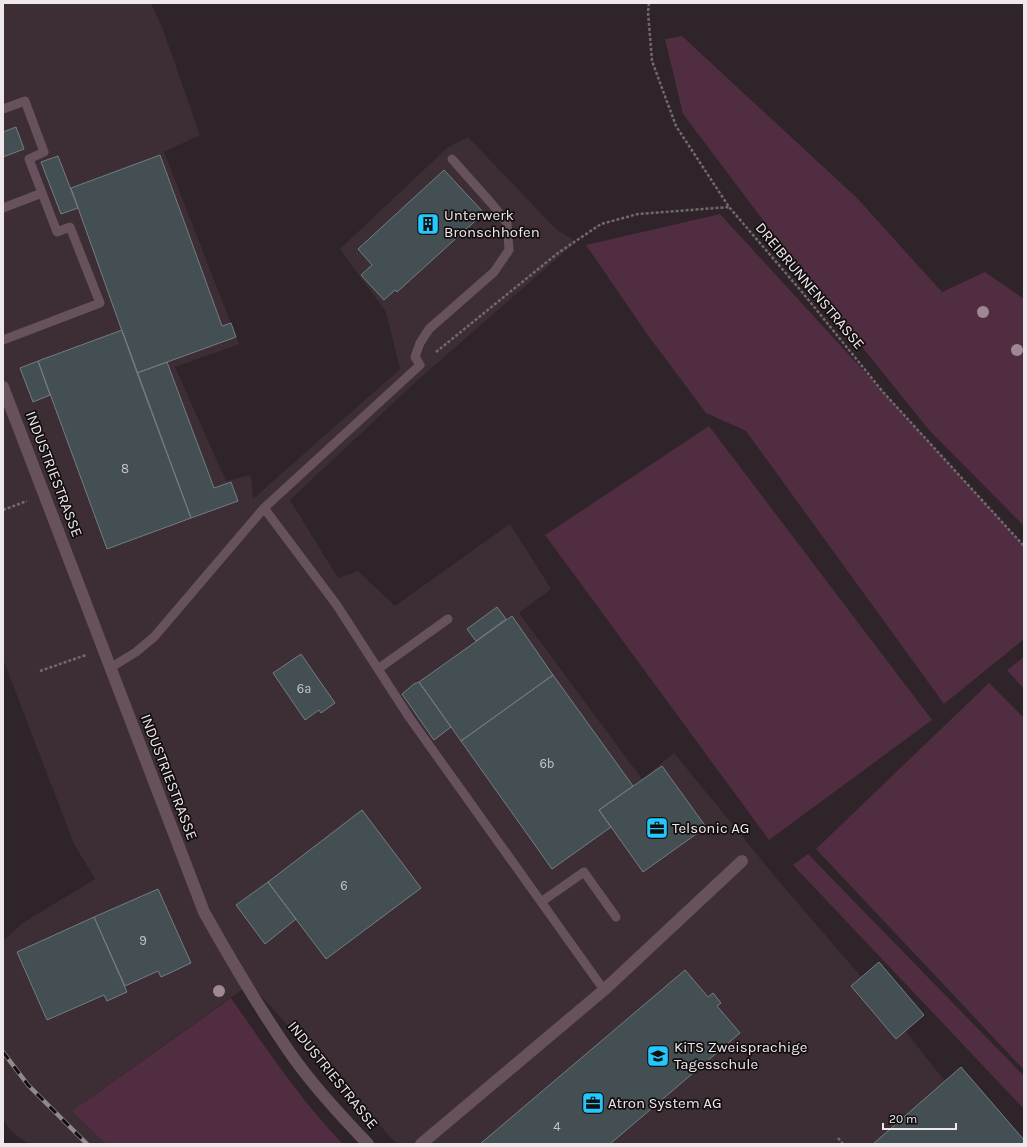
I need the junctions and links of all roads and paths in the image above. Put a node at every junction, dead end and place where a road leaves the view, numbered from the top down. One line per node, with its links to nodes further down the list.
1 (649, 3): 5 (path, DREIBRUNNENSTRASSE)
2 (3, 109): 4 (lane)
3 (452, 159): 8 (lane)
4 (42, 193): 6 (lane); 7 (lane)
5 (729, 207): 8 (path); 13 (path, DREIBRUNNENSTRASSE)
6 (3, 208)
7 (3, 340)
8 (420, 365): 11 (lane)
9 (3, 387): 10 (street, INDUSTRIESTRASSE)
10 (44, 495): 12 (path); 15 (street, INDUSTRIESTRASSE)
11 (264, 508): 16 (lane); 17 (lane)
12 (3, 510)
13 (1024, 546)
14 (448, 619): 17 (lane)
15 (103, 648): 16 (street, INDUSTRIESTRASSE); 18 (path)
16 (110, 668): 24 (street, INDUSTRIESTRASSE)
17 (378, 669): 20 (lane)
18 (40, 671)
19 (742, 861): 22 (street)
20 (541, 902): 21 (lane); 22 (lane)
21 (616, 916)
22 (604, 990): 25 (street)
23 (838, 1138): 26 (path)
24 (368, 1144)
25 (421, 1144)
26 (843, 1144)

